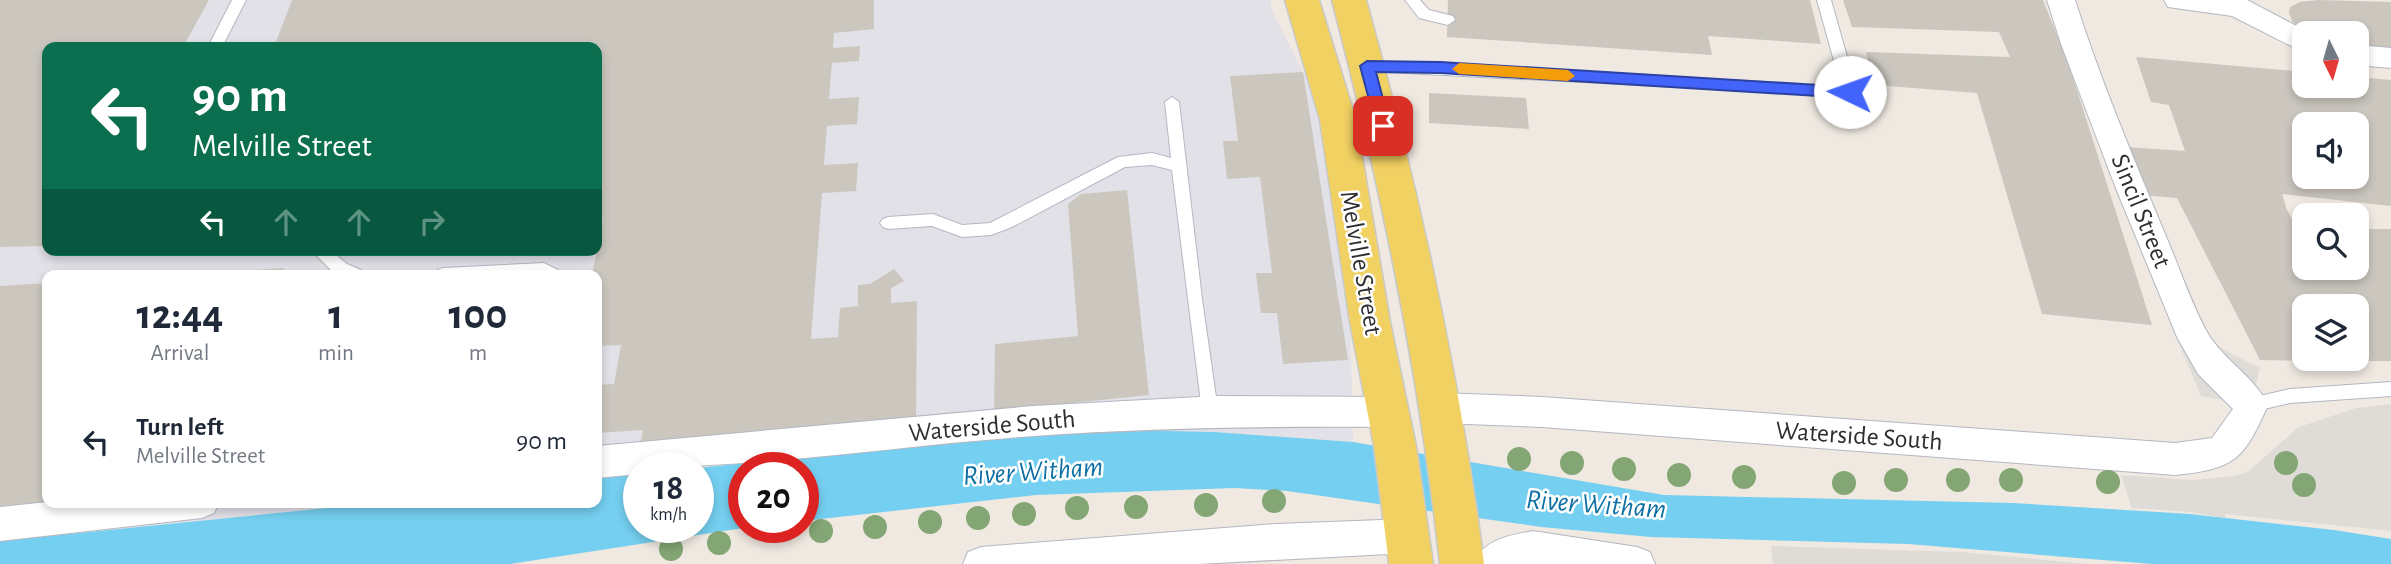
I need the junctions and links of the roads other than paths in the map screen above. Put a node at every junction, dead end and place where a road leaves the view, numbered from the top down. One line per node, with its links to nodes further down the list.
1 (239, 0): 11 (lane)
2 (1302, 0): 24 (main road, Melville Street)
3 (1349, 0): 14 (main road, Melville Street)
4 (1412, 0): 9 (lane)
5 (1824, 0): 14 (lane)
6 (2061, 0): 21 (street, Sincil Street)
7 (2178, 0): 8 (street)
8 (2240, 3): 10 (street)
9 (1448, 20)
10 (2292, 35)
11 (218, 42)
12 (2370, 56): 13 (street)
13 (2391, 58)
14 (1367, 66): 23 (main road, Melville Street)
15 (1172, 103): 16 (lane)
16 (1179, 166): 17 (lane); 22 (lane)
17 (888, 223)
18 (326, 256): 19 (lane)
19 (343, 270)
20 (2391, 388): 21 (lane)
21 (2250, 405): 23 (street, Waterside South)
22 (1210, 411): 24 (street, Waterside South); 25 (street, Waterside South)
23 (1443, 427): 31 (main road, Melville Street)
24 (1392, 429): 28 (main road, Melville Street)
25 (602, 462)
26 (147, 508): 27 (street)
27 (0, 524)
28 (1408, 538): 29 (street)
29 (1034, 562): 30 (street)
30 (981, 564)
31 (1462, 564)
32 (1491, 564): 33 (street)
33 (1637, 564)

